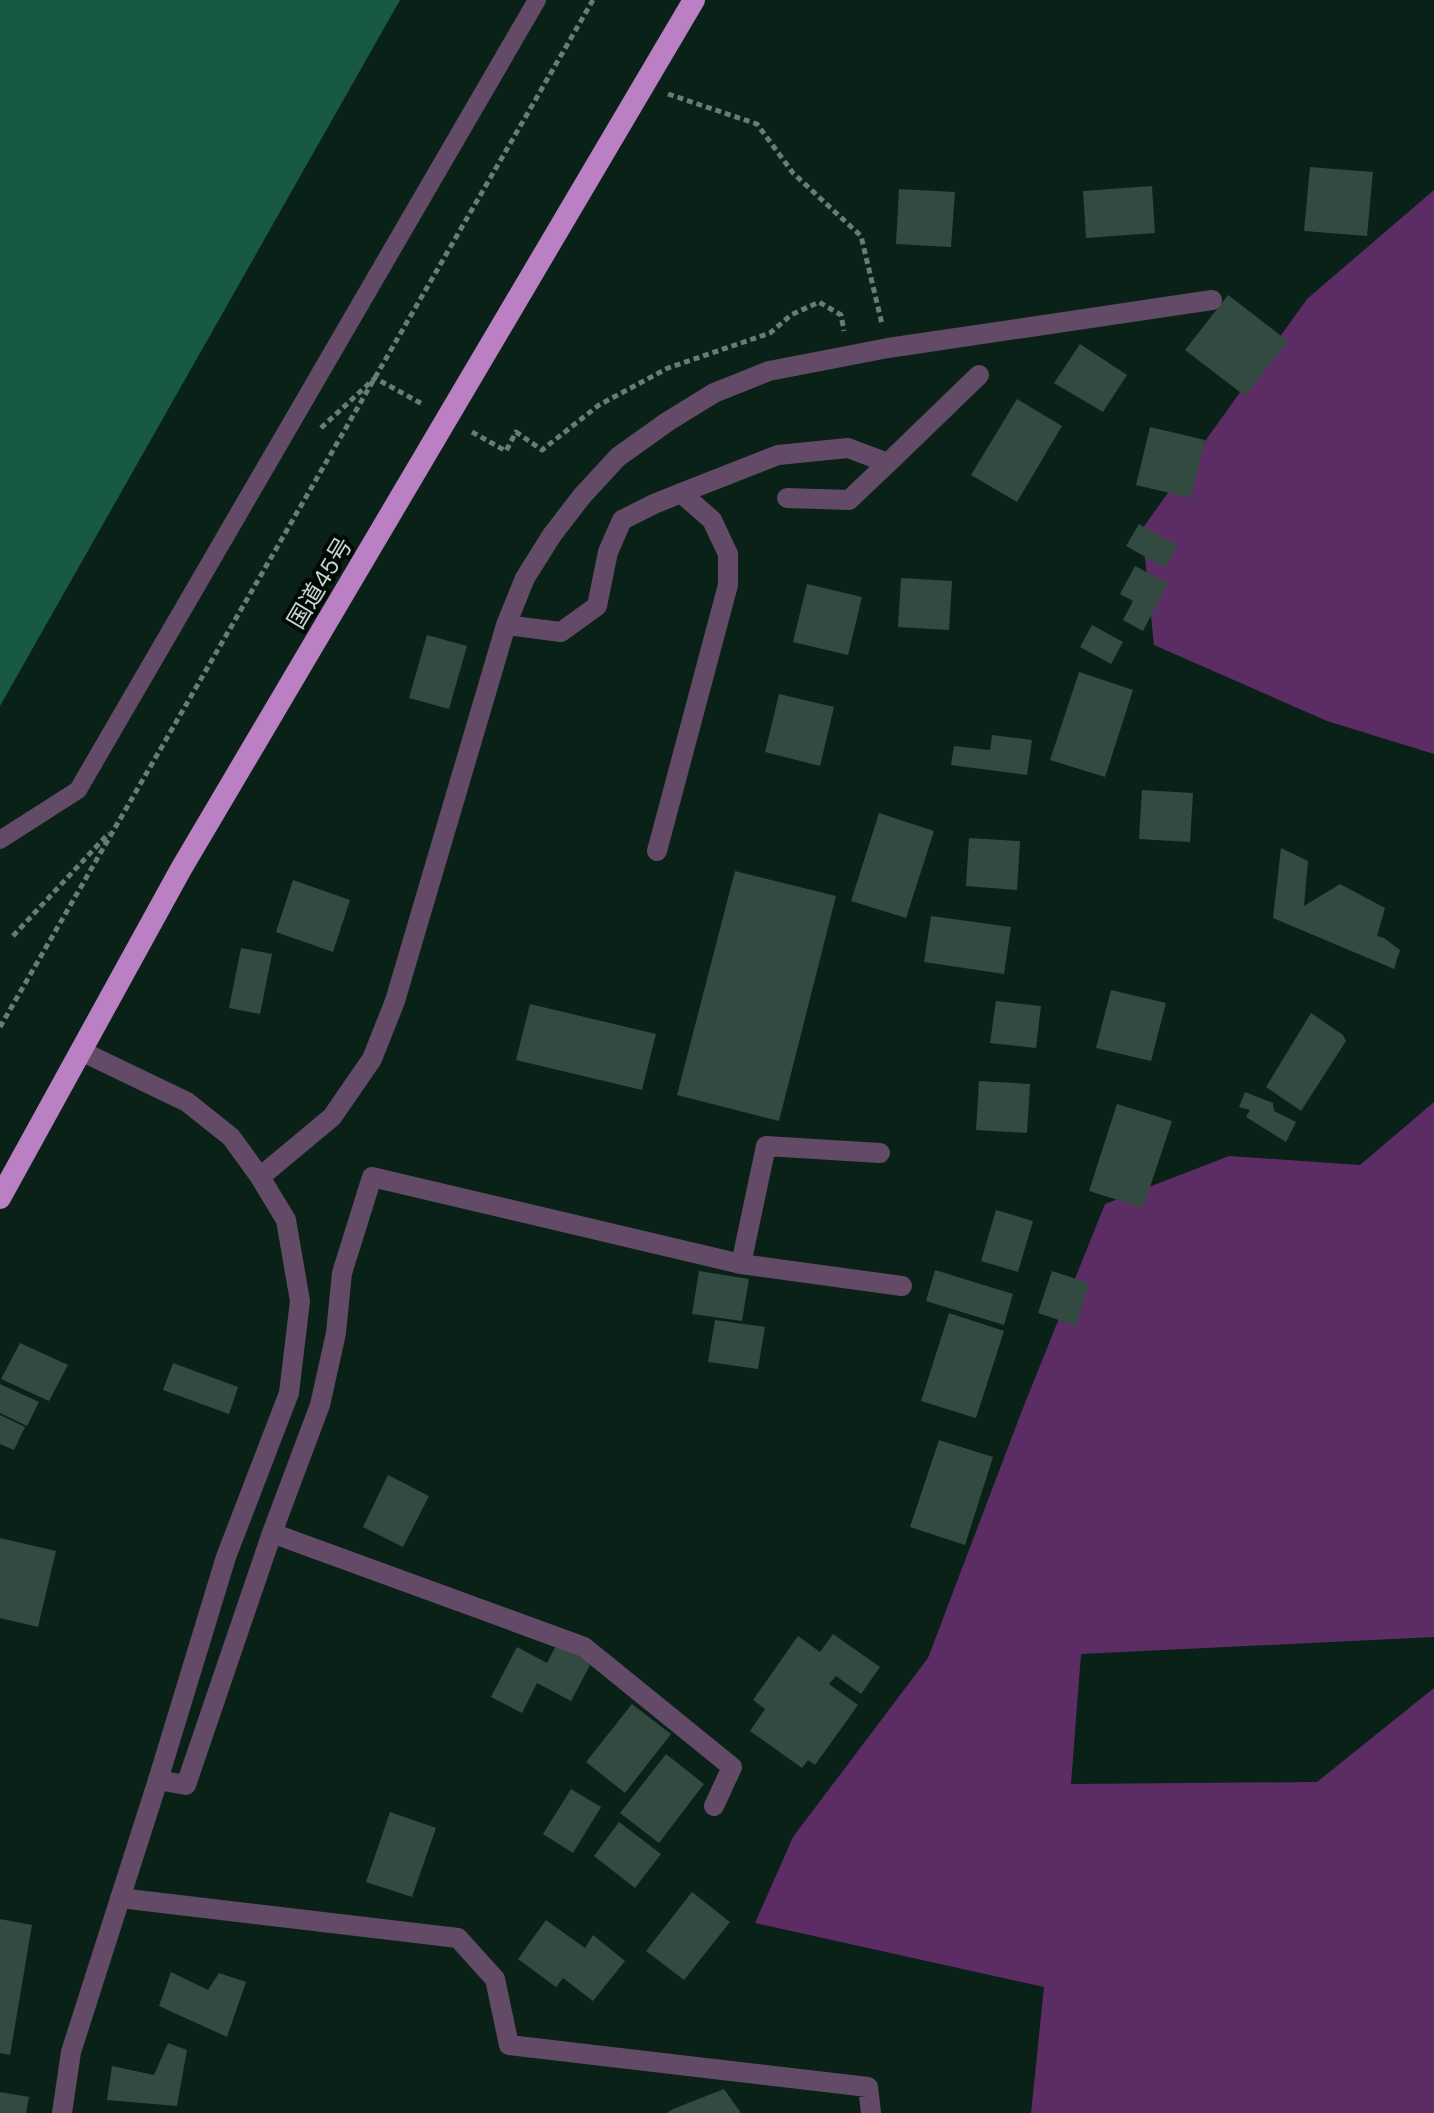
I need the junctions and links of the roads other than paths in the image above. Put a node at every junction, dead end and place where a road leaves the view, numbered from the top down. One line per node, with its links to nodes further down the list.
1 (537, 0): 9 (lane)
2 (694, 0): 11 (highway, 国道45号)
3 (1212, 300): 8 (street)
4 (979, 375): 5 (street)
5 (888, 463): 6 (street); 7 (street)
6 (681, 493): 8 (street); 10 (street)
7 (787, 498)
8 (506, 625): 13 (street)
9 (0, 840)
10 (657, 851)
11 (81, 1051): 13 (street); 14 (highway, 国道45号)
12 (880, 1153): 15 (street)
13 (260, 1177): 18 (street)
14 (0, 1198)
15 (741, 1264): 16 (street); 17 (street)
16 (902, 1286)
17 (272, 1533): 18 (street); 19 (street)
18 (158, 1780): 20 (street)
19 (714, 1806)
20 (120, 1898): 21 (street); 22 (street)
21 (62, 2113)
22 (871, 2113)

